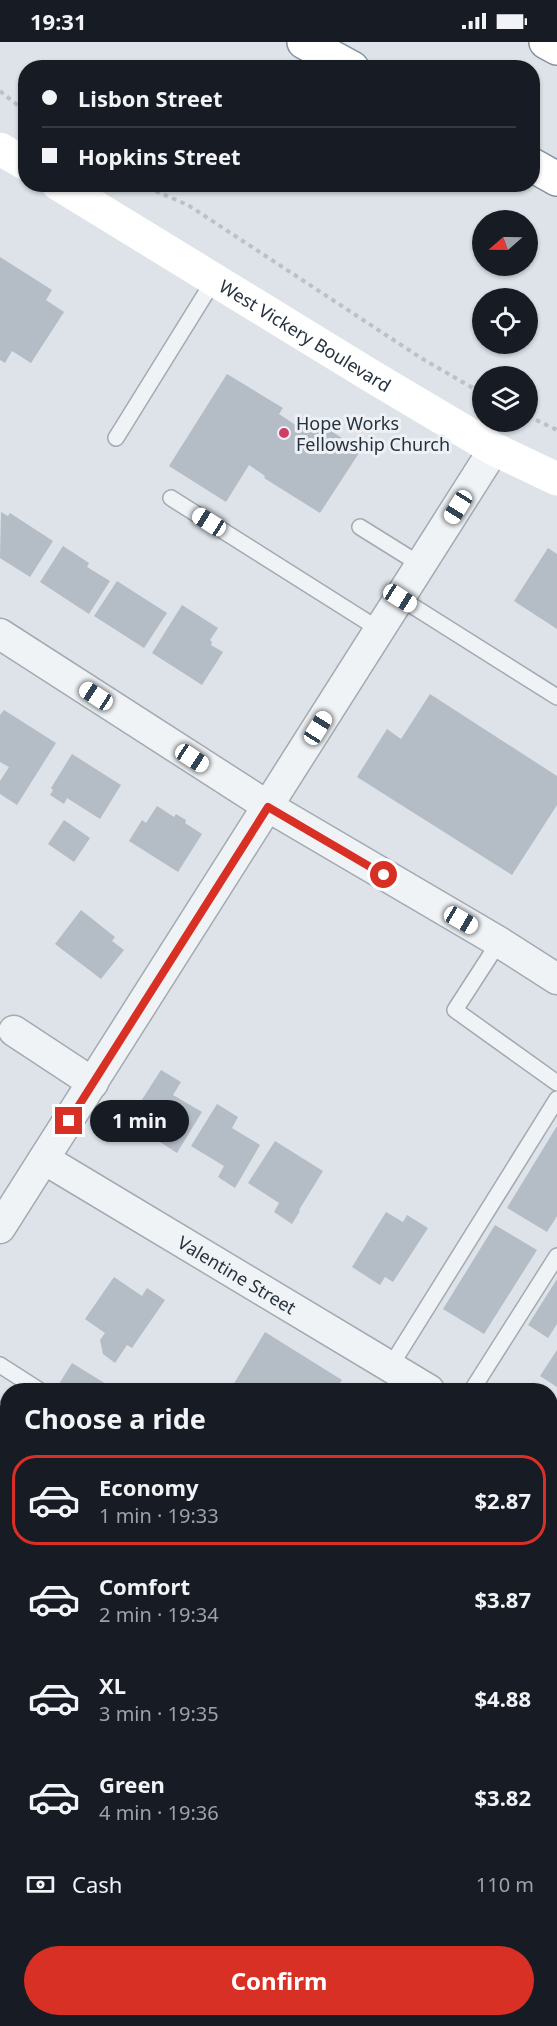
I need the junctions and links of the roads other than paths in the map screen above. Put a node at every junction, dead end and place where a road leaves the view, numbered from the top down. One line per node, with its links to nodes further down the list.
1 (304, 42): 4 (main road)
2 (546, 42): 3 (main road)
3 (557, 48)
4 (337, 60)
5 (0, 149): 6 (main road)
6 (18, 160)
7 (540, 169): 8 (main road)
8 (557, 179)
9 (71, 192): 10 (main road, West Vickery Boulevard)
10 (214, 280): 11 (lane); 12 (main road, West Vickery Boulevard)
11 (116, 438)
12 (494, 449): 13 (main road, West Vickery Boulevard); 16 (street)
13 (557, 478)
14 (171, 498): 18 (lane)
15 (360, 527): 16 (lane)
16 (421, 565): 17 (street)
17 (400, 598): 18 (street); 20 (lane)
18 (380, 630): 21 (street)
19 (0, 634): 21 (street)
20 (557, 697)
21 (268, 807): 22 (street); 25 (street)
22 (499, 942): 23 (street); 26 (lane)
23 (557, 979)
24 (14, 1031): 25 (street)
25 (93, 1083): 28 (street)
26 (557, 1083)
27 (557, 1099): 32 (lane)
28 (45, 1158): 29 (street); 32 (street, Valentine Street)
29 (0, 1228)
30 (557, 1256): 35 (lane)
31 (0, 1365): 33 (lane)
32 (394, 1377): 34 (street, Valentine Street)
33 (17, 1383)
34 (410, 1383)
35 (476, 1383)

